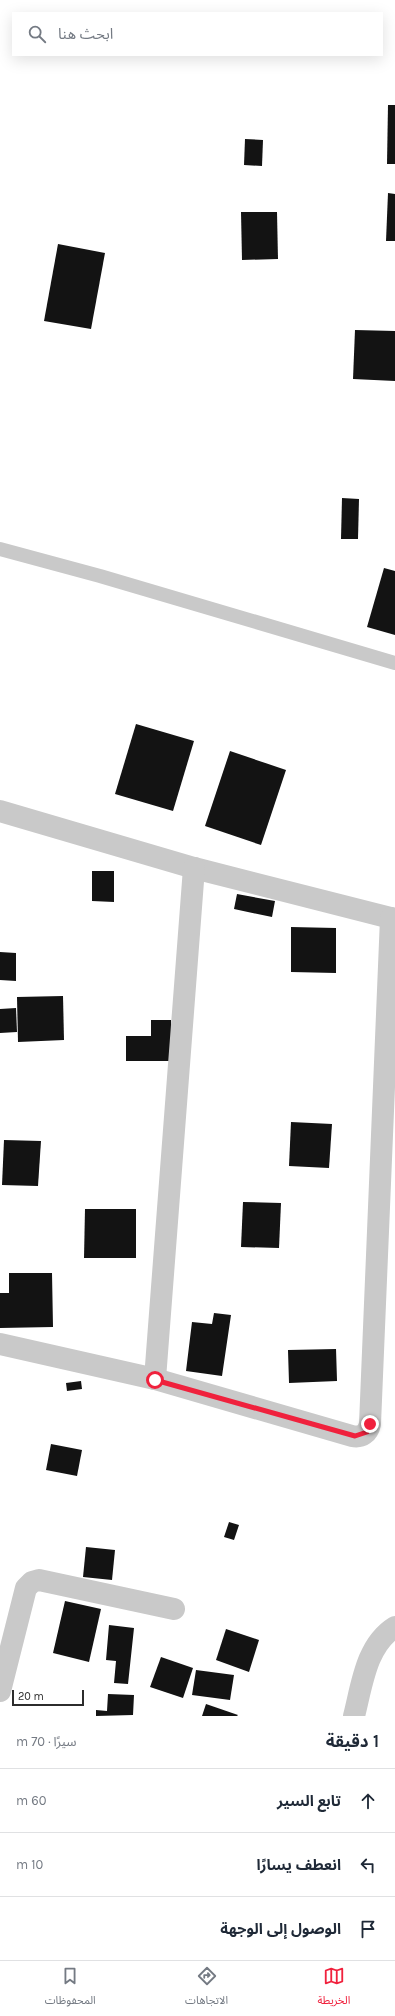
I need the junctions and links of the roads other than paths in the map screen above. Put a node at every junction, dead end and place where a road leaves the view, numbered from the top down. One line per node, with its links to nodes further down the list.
1 (0, 549): 2 (lane)
2 (395, 663)
3 (0, 811): 4 (street)
4 (194, 868): 5 (street); 7 (street)
5 (393, 919): 7 (street)
6 (0, 1344): 7 (street)
7 (155, 1380)
8 (174, 1609): 10 (street)
9 (395, 1627): 11 (street)
10 (0, 1691)
11 (354, 1716)

